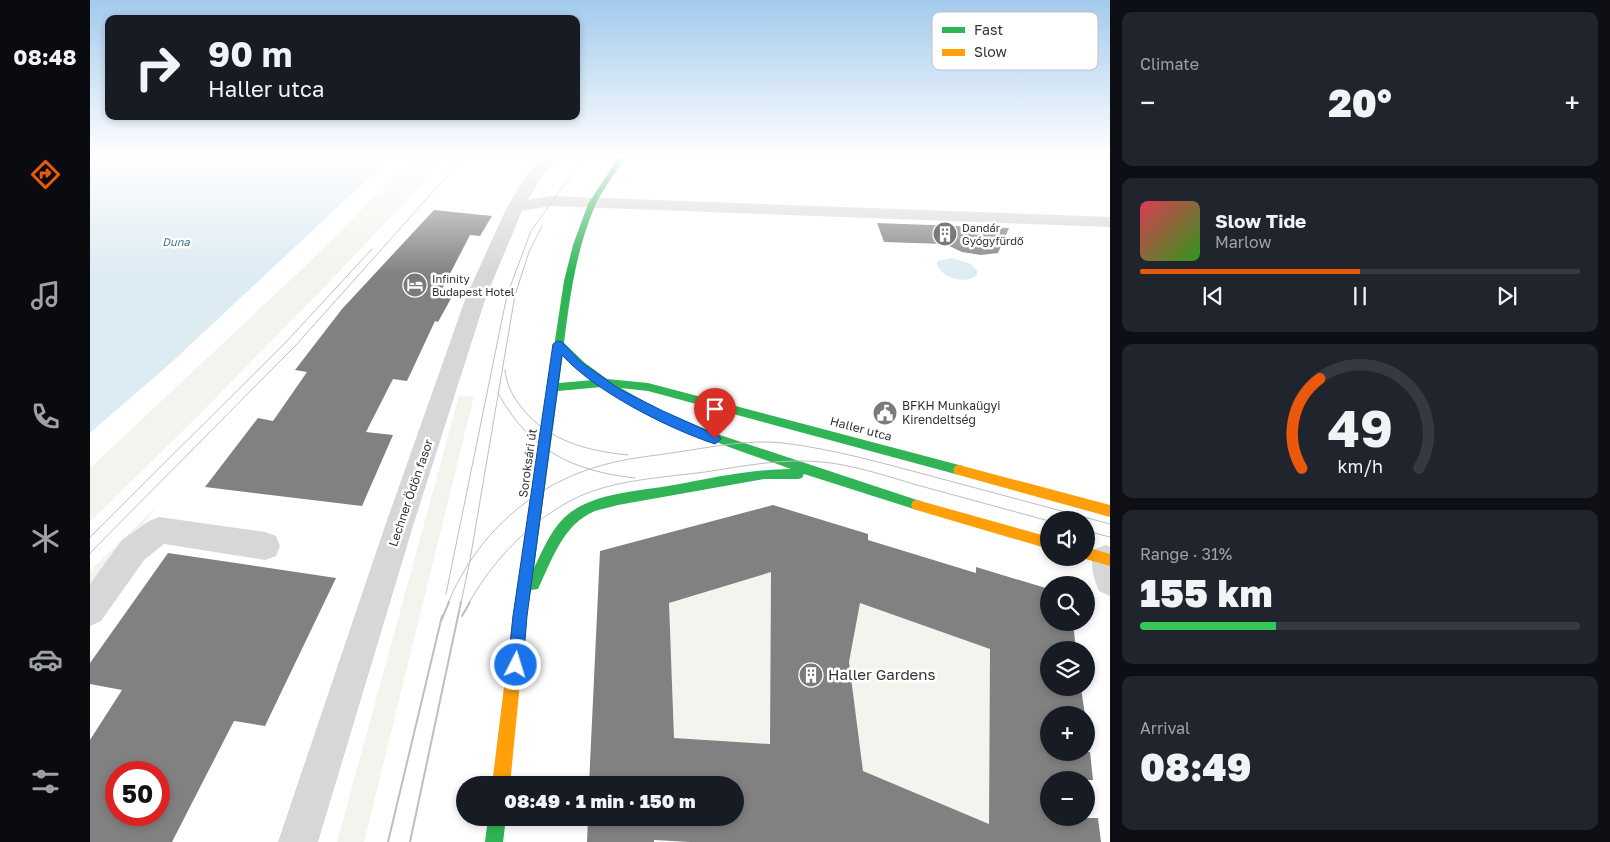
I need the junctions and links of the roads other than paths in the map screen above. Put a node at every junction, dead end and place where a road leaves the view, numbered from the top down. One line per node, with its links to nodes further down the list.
1 (522, 196): 4 (street, Lechner Ödön fasor)
2 (597, 196): 3 (street, Soroksári út)
3 (592, 204): 4 (street); 5 (street); 6 (street, Soroksári út)
4 (515, 207): 17 (street, Lechner Ödön fasor)
5 (1110, 222)
6 (558, 344): 7 (street, Haller utca); 8 (street, Soroksári út)
7 (603, 383): 8 (street, Haller utca); 9 (street, Haller utca); 10 (street, Haller utca)
8 (552, 388): 14 (street, Soroksári út)
9 (815, 474): 11 (street, Haller utca); 14 (street, Haller utca)
10 (1110, 511)
11 (1040, 540)
12 (265, 546): 13 (street)
13 (90, 610)
14 (520, 616): 15 (street, Soroksári út)
15 (502, 776)
16 (496, 826): 18 (street)
17 (298, 842)
18 (494, 842)

